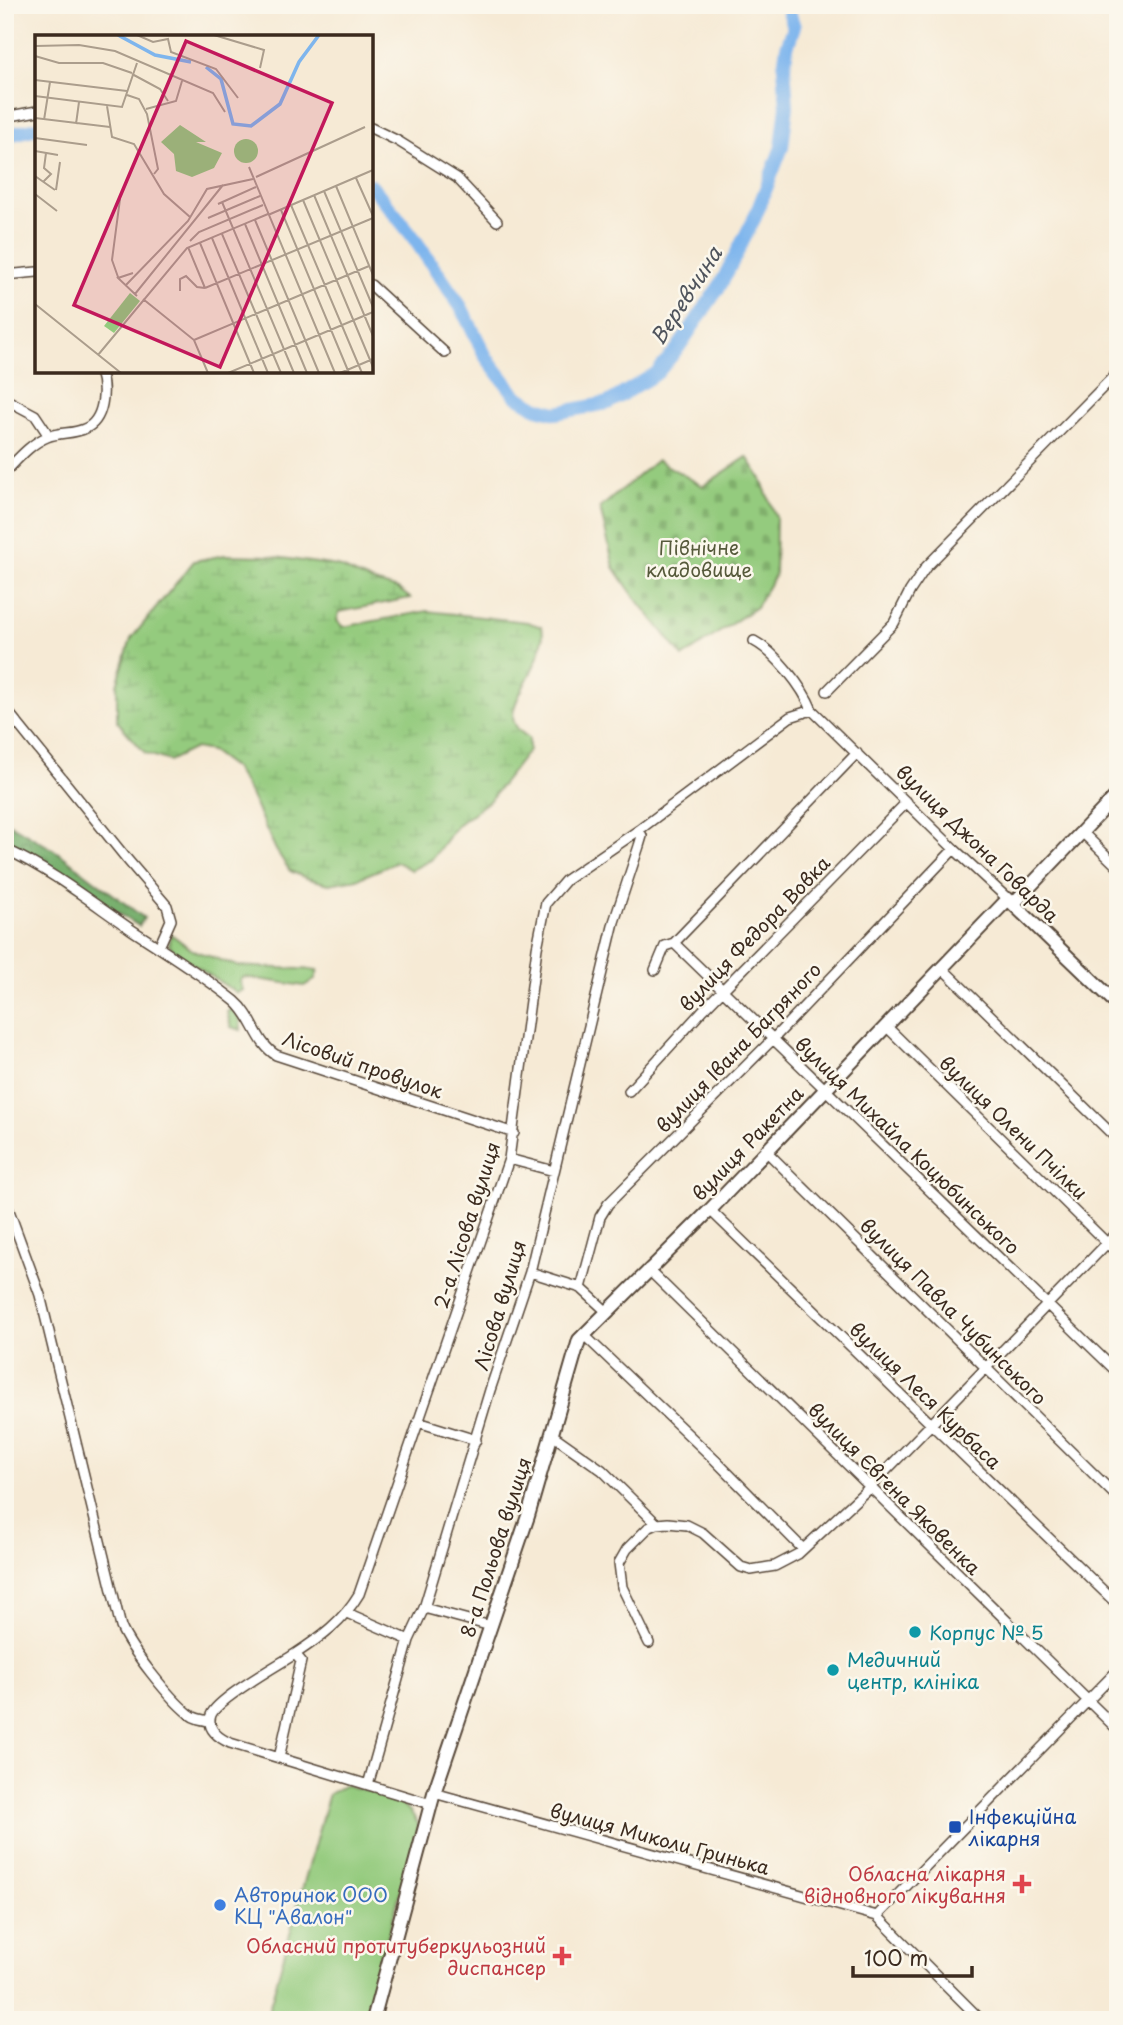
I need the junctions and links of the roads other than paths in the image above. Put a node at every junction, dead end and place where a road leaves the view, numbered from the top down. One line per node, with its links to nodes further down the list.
1 (35, 111): 2 (street)
2 (5, 117)
3 (373, 129): 4 (street)
4 (496, 221)
5 (35, 272): 6 (street)
6 (5, 275)
7 (373, 287): 8 (street)
8 (445, 353)
9 (1118, 372): 15 (street)
10 (100, 373): 12 (street)
11 (5, 399): 12 (street)
12 (49, 436): 13 (street)
13 (5, 472)
14 (754, 641): 17 (street, вулиця Джона Говарда)
15 (827, 691)
16 (5, 708): 28 (street)
17 (812, 710): 18 (street, вулиця Джона Говарда); 21 (street, 2-а Лісова вулиця)
18 (857, 754): 20 (street, вулиця Джона Говарда); 27 (street)
19 (1118, 794): 22 (street, вулиця Ракетна)
20 (907, 802): 24 (street, вулиця Джона Говарда); 31 (street, вулиця Федора Вовка)
21 (639, 830): 37 (street, 2-а Лісова вулиця); 41 (street, Лісова вулиця)
22 (1082, 832): 25 (street); 26 (street, вулиця Ракетна)
23 (5, 849): 28 (street, Лісовий провулок)
24 (954, 849): 26 (street, вулиця Джона Говарда); 34 (street, вулиця Івана Багряного)
25 (1118, 867)
26 (1011, 901): 29 (street, вулиця Ракетна); 32 (street, вулиця Джона Говарда)
27 (674, 943): 30 (street); 31 (street, вулиця Михайла Коцюбинського)
28 (159, 947): 37 (street, Лісовий провулок)
29 (942, 968): 33 (street, вулиця Ракетна); 38 (street)
30 (655, 970)
31 (723, 990): 34 (street, вулиця Михайла Коцюбинського); 36 (street, вулиця Федора Вовка)
32 (1118, 1005)
33 (886, 1026): 35 (street, вулиця Ракетна); 45 (street, вулиця Олени Пчілки)
34 (774, 1038): 35 (street, вулиця Михайла Коцюбинського); 49 (street, вулиця Івана Багряного)
35 (825, 1089): 39 (street, вулиця Ракетна); 50 (street, вулиця Михайла Коцюбинського)
36 (629, 1091)
37 (513, 1133): 40 (street, 2-а Лісова вулиця)
38 (1118, 1140)
39 (765, 1150): 43 (street, вулиця Ракетна); 53 (street, вулиця Павла Чубинського)
40 (509, 1160): 41 (street); 55 (street, 2-а Лісова вулиця)
41 (554, 1171): 48 (street, Лісова вулиця)
42 (7, 1205): 72 (street, вулиця Миколи Гринька)
43 (710, 1210): 47 (street, вулиця Ракетна); 56 (street, вулиця Леся Курбаса)
44 (1118, 1233): 45 (street)
45 (1107, 1244): 46 (street, вулиця Олени Пчілки); 50 (street)
46 (1118, 1254)
47 (648, 1269): 51 (street, вулиця Ракетна); 59 (street, вулиця Євгена Яковенка)
48 (530, 1272): 49 (street); 58 (street, Лісова вулиця)
49 (581, 1288): 51 (street)
50 (1047, 1304): 53 (street); 54 (street, вулиця Михайла Коцюбинського)
51 (606, 1311): 52 (street, вулиця Ракетна)
52 (583, 1334): 57 (street, вулиця Ракетна); 62 (street)
53 (986, 1366): 56 (street); 60 (street, вулиця Павла Чубинського)
54 (1118, 1373)
55 (418, 1422): 58 (street); 65 (street, 2-а Лісова вулиця)
56 (930, 1423): 59 (street); 63 (street, вулиця Леся Курбаса)
57 (551, 1434): 61 (street); 66 (street, 8-а Польова вулиця)
58 (476, 1440): 64 (street, Лісова вулиця)
59 (870, 1486): 62 (street); 71 (street, вулиця Євгена Яковенка)
60 (1118, 1498)
61 (657, 1524): 62 (street); 68 (street)
62 (803, 1549)
63 (1118, 1605)
64 (425, 1608): 66 (street); 67 (street, Лісова вулиця)
65 (347, 1613): 67 (street); 69 (street, 2-а Лісова вулиця)
66 (491, 1626): 76 (street, 8-а Польова вулиця)
67 (409, 1640): 75 (street, Лісова вулиця)
68 (649, 1643)
69 (295, 1654): 72 (street, 2-а Лісова вулиця); 74 (street)
70 (1118, 1670): 71 (street)
71 (1088, 1700): 73 (street, вулиця Євгена Яковенка); 77 (street)
72 (210, 1721): 74 (street, вулиця Миколи Гринька)
73 (1118, 1730)
74 (279, 1758): 75 (street, вулиця Миколи Гринька)
75 (368, 1785): 76 (street, вулиця Миколи Гринька)
76 (433, 1799): 77 (street, вулиця Миколи Гринька); 78 (street, 8-а Польова вулиця)
77 (877, 1916): 79 (street, вулиця Миколи Гринька)
78 (373, 2020)
79 (981, 2020)

